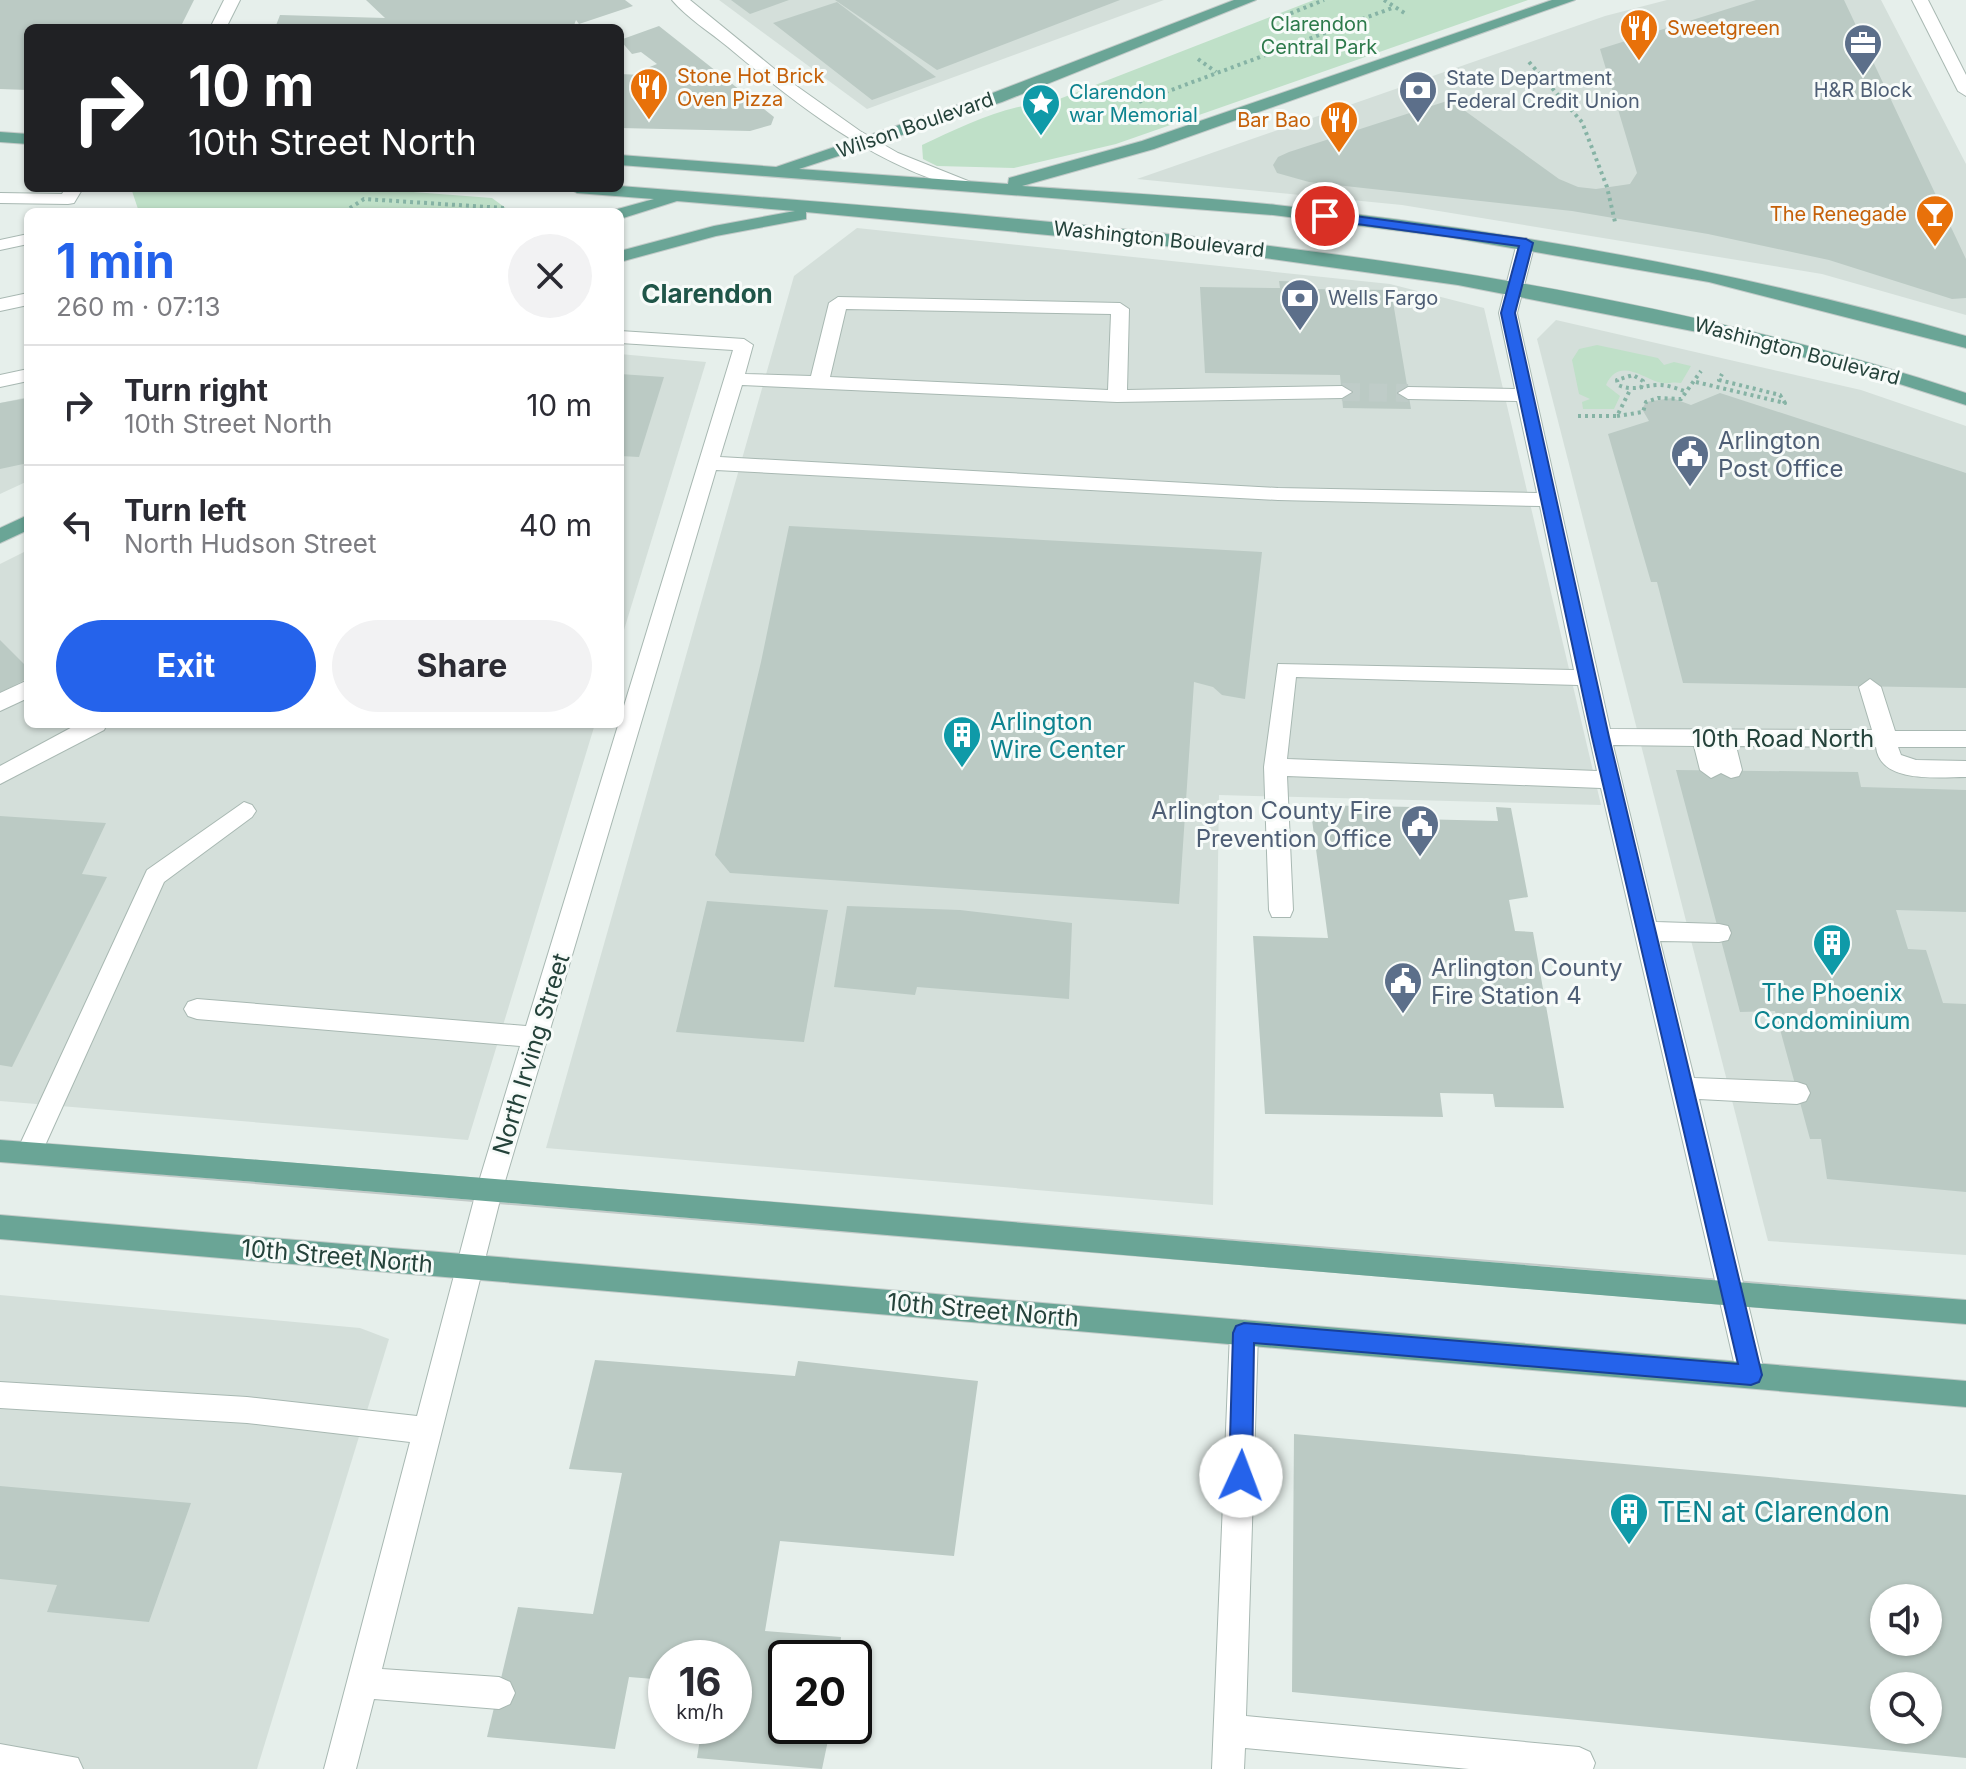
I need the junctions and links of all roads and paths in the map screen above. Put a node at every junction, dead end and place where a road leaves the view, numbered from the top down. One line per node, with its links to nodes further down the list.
1 (232, 0): 7 (street)
2 (680, 0): 15 (street)
3 (1248, 0): 15 (main road, Wilson Boulevard)
4 (1567, 0): 18 (main road)
5 (1920, 0): 11 (street)
6 (1392, 8): 10 (path)
7 (220, 24)
8 (1189, 53): 10 (path)
9 (1529, 62): 27 (path)
10 (1216, 72): 12 (path)
11 (1966, 91)
12 (1134, 104)
13 (0, 137): 14 (main road)
14 (24, 139)
15 (867, 143): 17 (main road, Wilson Boulevard); 18 (street)
16 (624, 160): 17 (main road, Washington Boulevard)
17 (770, 172): 18 (main road, Washington Boulevard); 20 (main road, Wilson Boulevard)
18 (980, 188): 25 (main road); 29 (main road, Washington Boulevard)
19 (624, 192): 20 (main road, Washington Boulevard)
20 (684, 196): 25 (main road, Washington Boulevard); 26 (main road, Wilson Boulevard)
21 (0, 198): 22 (street)
22 (70, 200)
23 (350, 208): 24 (path)
24 (504, 208)
25 (838, 209): 31 (main road); 32 (main road, Washington Boulevard)
26 (624, 213)
27 (1616, 227)
28 (24, 240): 30 (street)
29 (1526, 243): 32 (street); 36 (main road, Washington Boulevard)
30 (0, 245)
31 (624, 256)
32 (1513, 288): 49 (street); 52 (main road, Washington Boulevard)
33 (24, 300): 34 (street)
34 (0, 305)
35 (624, 337): 40 (street, North Irving Street)
36 (1966, 342)
37 (1701, 371): 42 (path)
38 (1722, 374): 42 (path)
39 (24, 376): 41 (street)
40 (735, 379): 43 (street); 55 (street, North Irving Street)
41 (0, 381)
42 (1696, 382): 47 (path)
43 (819, 383): 50 (street); 50 (street)
44 (1640, 388): 45 (path); 45 (path); 47 (path); 51 (path)
45 (1630, 390): 54 (path)
46 (1342, 392): 50 (street)
47 (1687, 392): 51 (path)
48 (1408, 393): 49 (street)
49 (1526, 395): 56 (street)
50 (1117, 396)
51 (1653, 399): 54 (path)
52 (1966, 399)
53 (1578, 416): 54 (path)
54 (1617, 416)
55 (710, 463): 56 (street); 78 (street, North Irving Street)
56 (1550, 500): 59 (street)
57 (24, 524): 58 (main road)
58 (0, 536)
59 (1588, 678): 64 (street); 68 (street)
60 (1870, 687): 66 (street)
61 (24, 690): 62 (street)
62 (0, 703)
63 (89, 728): 71 (street)
64 (1600, 737): 65 (street, 10th Road North); 72 (street)
65 (1713, 738): 66 (street, 10th Road North); 70 (street)
66 (1886, 739): 67 (street, 10th Road North); 69 (street)
67 (1966, 739)
68 (1275, 767): 72 (street); 74 (street)
69 (1966, 769)
70 (1721, 770)
71 (0, 776)
72 (1611, 780): 75 (street)
73 (244, 811): 82 (street)
74 (1281, 910)
75 (1647, 931): 76 (street); 79 (street)
76 (1719, 933)
77 (197, 1009): 78 (street)
78 (535, 1037): 83 (street, North Irving Street)
79 (1684, 1088): 80 (street); 86 (street)
80 (1797, 1093)
81 (0, 1151): 82 (main road)
82 (29, 1153): 83 (main road)
83 (490, 1188): 85 (street, North Irving Street); 86 (main road)
84 (0, 1227): 85 (main road, 10th Street North)
85 (468, 1267): 88 (main road, 10th Street North); 92 (street, North Irving Street)
86 (1735, 1295): 87 (main road); 89 (street)
87 (1966, 1312)
88 (1244, 1333): 89 (main road, 10th Street North); 95 (street)
89 (1751, 1375): 90 (main road, 10th Street North)
90 (1966, 1394)
91 (0, 1395): 92 (street)
92 (427, 1431): 93 (street, North Irving Street)
93 (364, 1683): 94 (street); 99 (street, North Irving Street)
94 (499, 1693)
95 (1230, 1731): 97 (street); 100 (street)
96 (0, 1760): 98 (street)
97 (1579, 1763)
98 (67, 1769)
99 (340, 1769)
100 (1228, 1769)

